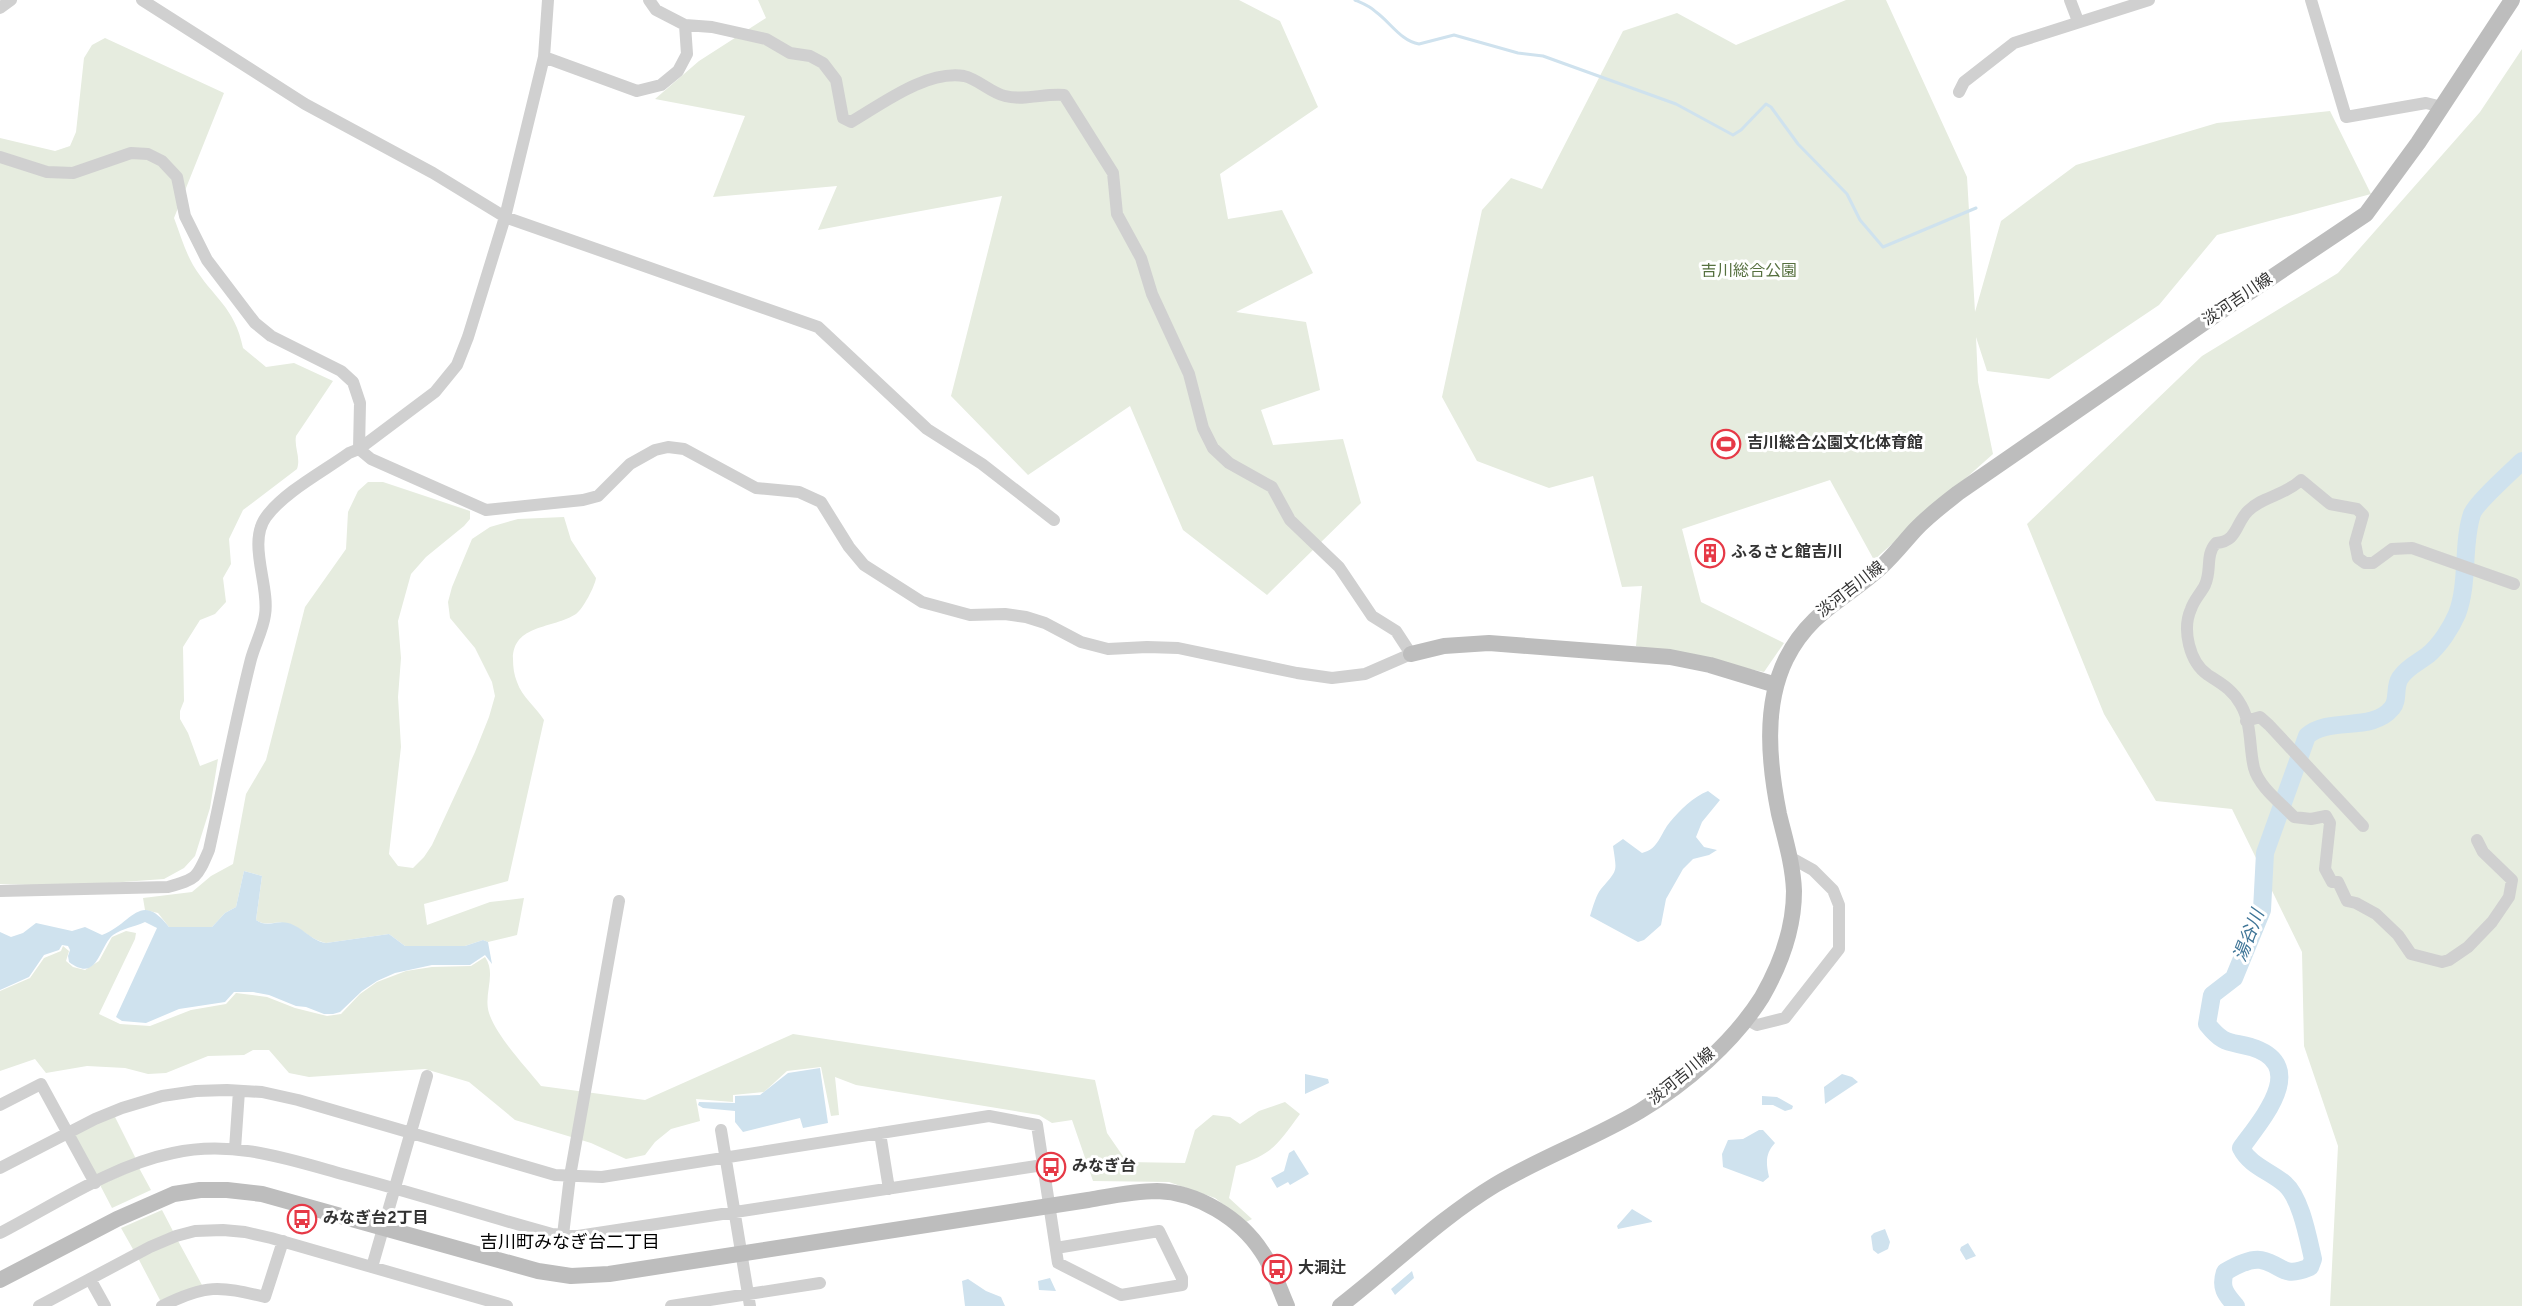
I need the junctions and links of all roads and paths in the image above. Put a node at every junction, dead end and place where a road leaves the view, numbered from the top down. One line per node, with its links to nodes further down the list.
1 (11, 0): 9 (street)
2 (142, 0): 16 (street)
3 (548, 0): 12 (street)
4 (649, 0): 11 (street)
5 (2070, 0): 10 (street)
6 (2149, 0): 10 (street)
7 (2311, 0): 14 (street)
8 (2512, 0): 14 (main road, 淡河吉川線)
9 (0, 8)
10 (2078, 21): 13 (street)
11 (685, 25): 12 (street); 20 (street)
12 (544, 57): 16 (street)
13 (1959, 92)
14 (2442, 107): 21 (main road, 淡河吉川線)
15 (0, 157): 17 (street)
16 (505, 217): 17 (street); 18 (street)
17 (359, 449): 20 (street); 26 (street)
18 (1054, 520)
19 (2514, 584): 22 (street)
20 (1412, 654): 21 (main road)
21 (1776, 685): 25 (main road, 淡河吉川線)
22 (2246, 721): 23 (street); 24 (street)
23 (2363, 826)
24 (2477, 840)
25 (1790, 860): 28 (main road, 淡河吉川線); 28 (street)
26 (0, 891)
27 (619, 901): 40 (street)
28 (1746, 1019): 63 (main road, 淡河吉川線)
29 (427, 1076): 33 (street)
30 (239, 1091): 33 (street); 34 (street); 36 (street)
31 (0, 1105): 34 (street)
32 (721, 1130): 37 (street)
33 (410, 1132): 40 (street); 42 (street)
34 (68, 1133): 39 (street); 41 (street)
35 (880, 1133): 37 (street); 38 (street); 43 (street)
36 (235, 1149): 41 (street); 42 (street)
37 (726, 1157): 40 (street); 45 (street)
38 (1043, 1165): 43 (street); 44 (street)
39 (0, 1168)
40 (570, 1176): 48 (street)
41 (95, 1183): 47 (street)
42 (394, 1188): 46 (street); 48 (street)
43 (889, 1188): 45 (street)
44 (1049, 1206): 50 (street); 51 (main road); 62 (main road)
45 (734, 1212): 48 (street); 51 (street)
46 (384, 1228): 51 (main road); 52 (street); 54 (main road)
47 (0, 1233)
48 (563, 1235)
49 (283, 1241): 52 (street); 53 (street); 59 (street)
50 (1056, 1248): 50 (street)
51 (741, 1254): 56 (street)
52 (372, 1267): 60 (street)
53 (90, 1279): 57 (street); 58 (street)
54 (0, 1280)
55 (820, 1283): 56 (street)
56 (749, 1300): 61 (street)
57 (39, 1306)
58 (105, 1306)
59 (162, 1306)
60 (507, 1306)
61 (670, 1306)
62 (1287, 1306)
63 (1340, 1306)

